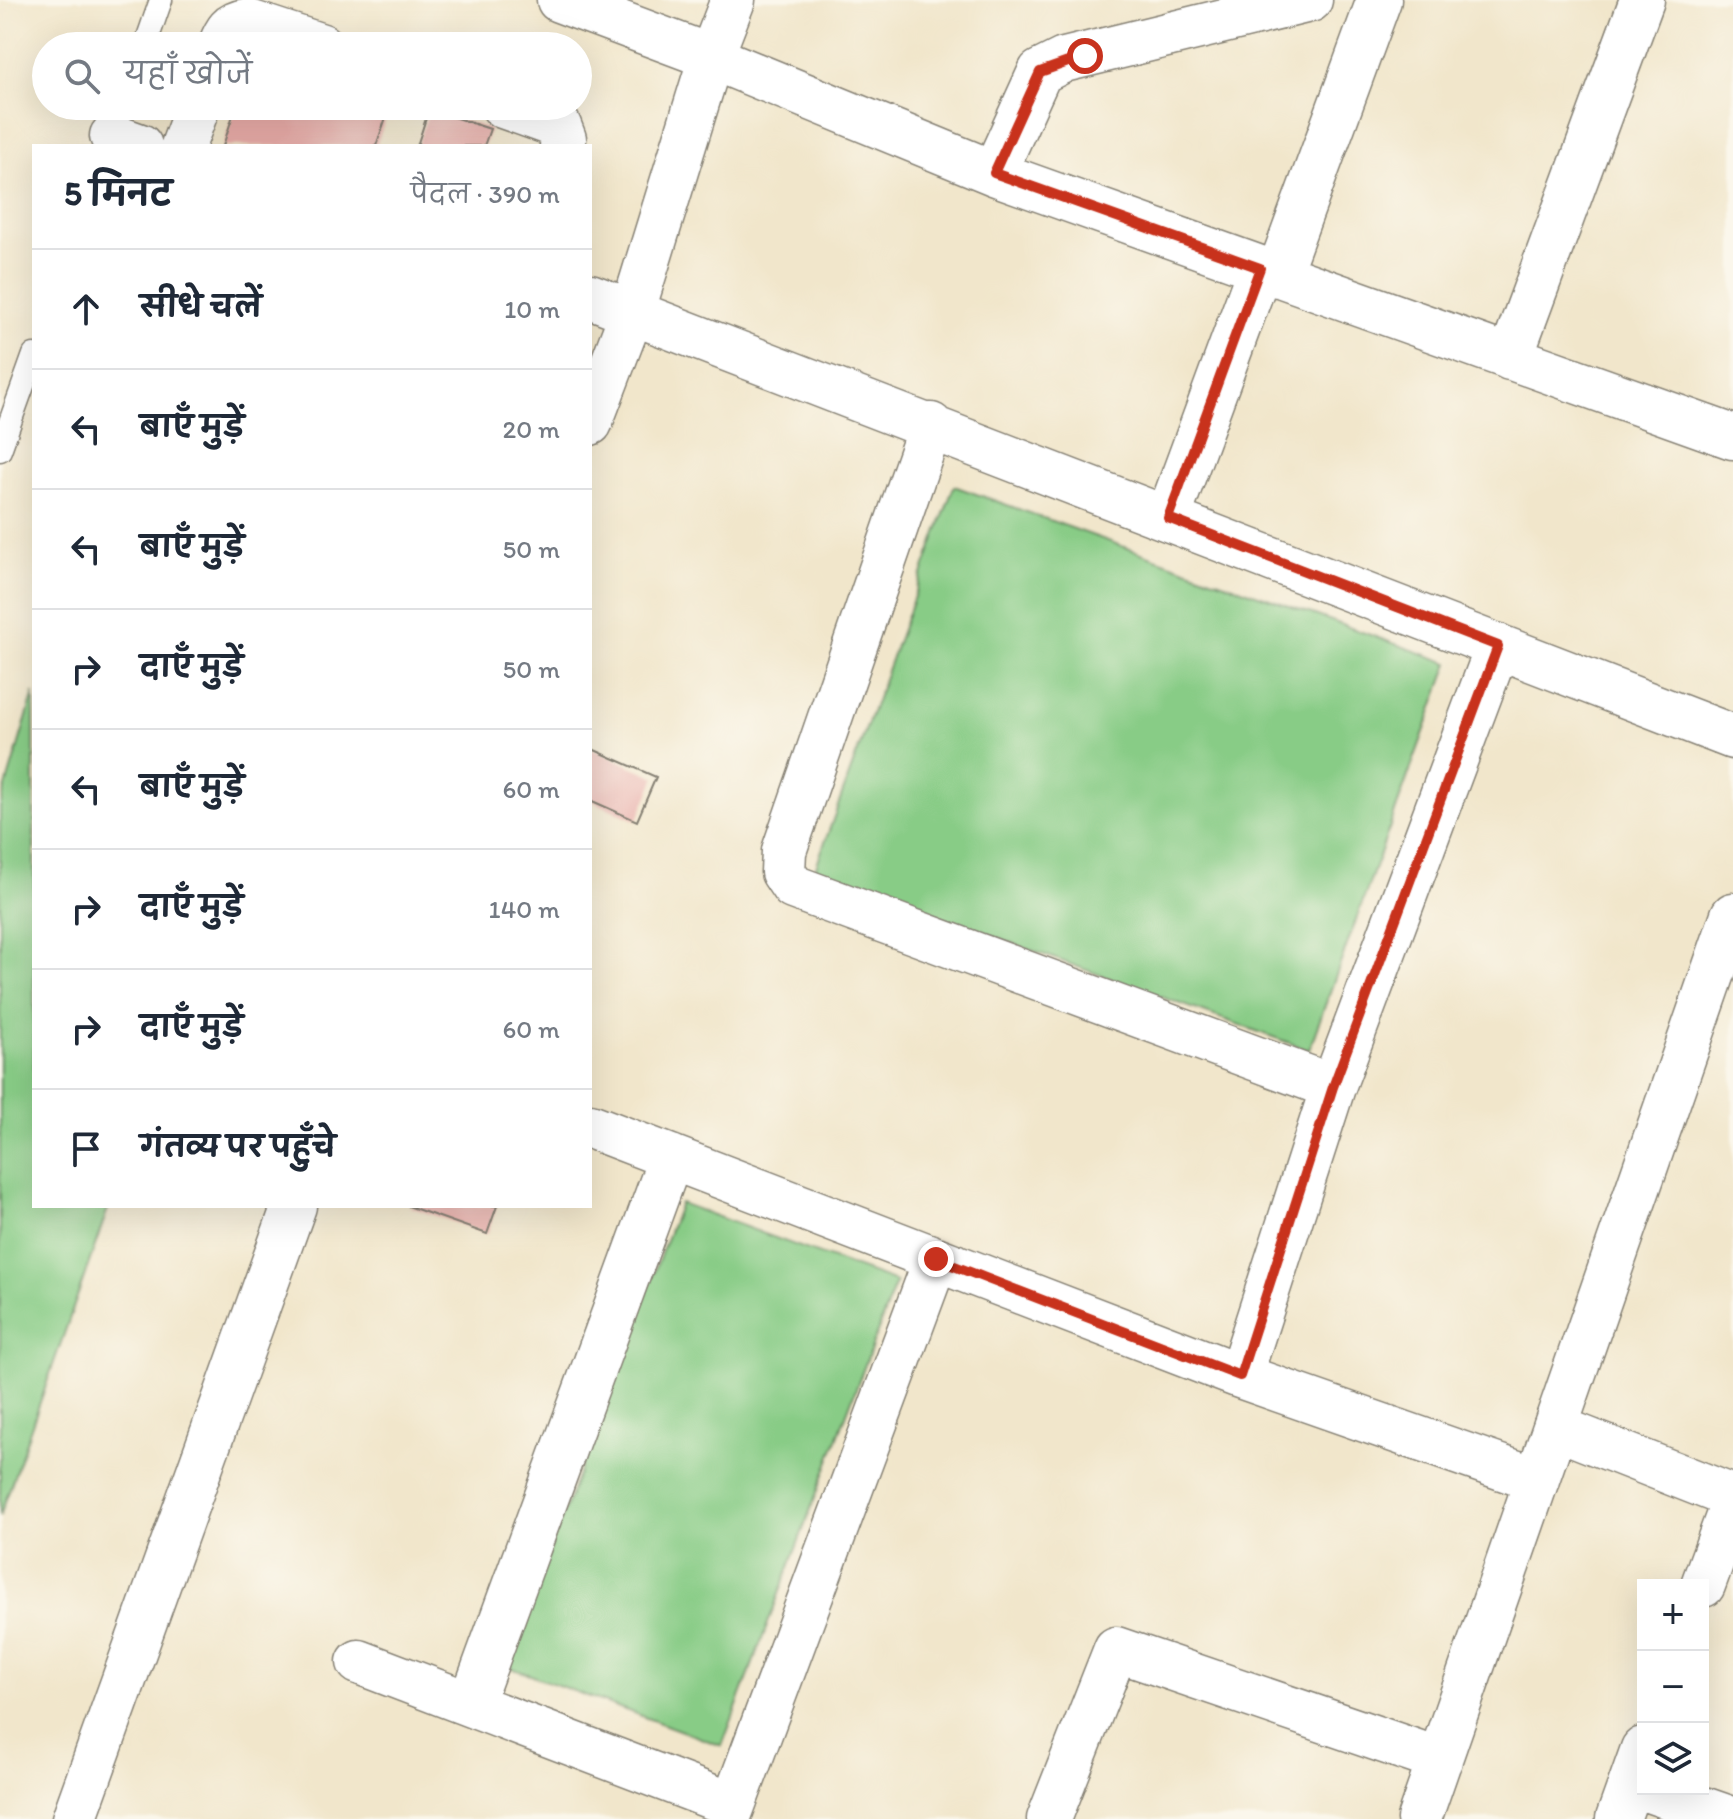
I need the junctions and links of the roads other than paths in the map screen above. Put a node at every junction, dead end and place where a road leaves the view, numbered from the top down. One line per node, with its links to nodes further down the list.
1 (161, 0): 7 (lane)
2 (559, 0): 10 (street)
3 (733, 0): 10 (street)
4 (1310, 0): 15 (street)
5 (1379, 0): 16 (street)
6 (1642, 0): 19 (street)
7 (150, 32)
8 (225, 32): 9 (street)
9 (279, 32)
10 (711, 57): 15 (street); 18 (street)
11 (193, 120): 13 (street)
12 (542, 120): 14 (street)
13 (184, 144)
14 (563, 144)
15 (994, 173): 16 (street)
16 (1269, 271): 19 (street); 25 (street)
17 (592, 297): 18 (street)
18 (633, 310): 21 (street); 22 (street)
19 (1510, 358): 23 (street)
20 (32, 361): 24 (lane)
21 (592, 418)
22 (931, 425): 25 (street); 29 (street)
23 (1733, 437)
24 (0, 450)
25 (1168, 518): 26 (street)
26 (1498, 646): 27 (street); 29 (street)
27 (1733, 737)
28 (1733, 915): 35 (street)
29 (1333, 1087): 34 (street)
30 (592, 1127): 31 (street)
31 (671, 1157): 33 (street); 41 (street)
32 (293, 1208): 45 (street)
33 (936, 1259): 34 (street); 44 (street)
34 (1240, 1376): 36 (street)
35 (1555, 1427): 36 (street); 37 (street)
36 (1537, 1480): 42 (street)
37 (1733, 1497)
38 (1733, 1503): 39 (street)
39 (1705, 1579)
40 (359, 1662): 41 (street)
41 (471, 1704): 44 (street)
42 (1440, 1760): 46 (street); 47 (street)
43 (1636, 1786): 48 (street)
44 (730, 1812)
45 (74, 1819)
46 (1049, 1819)
47 (1419, 1819)
48 (1732, 1819)

